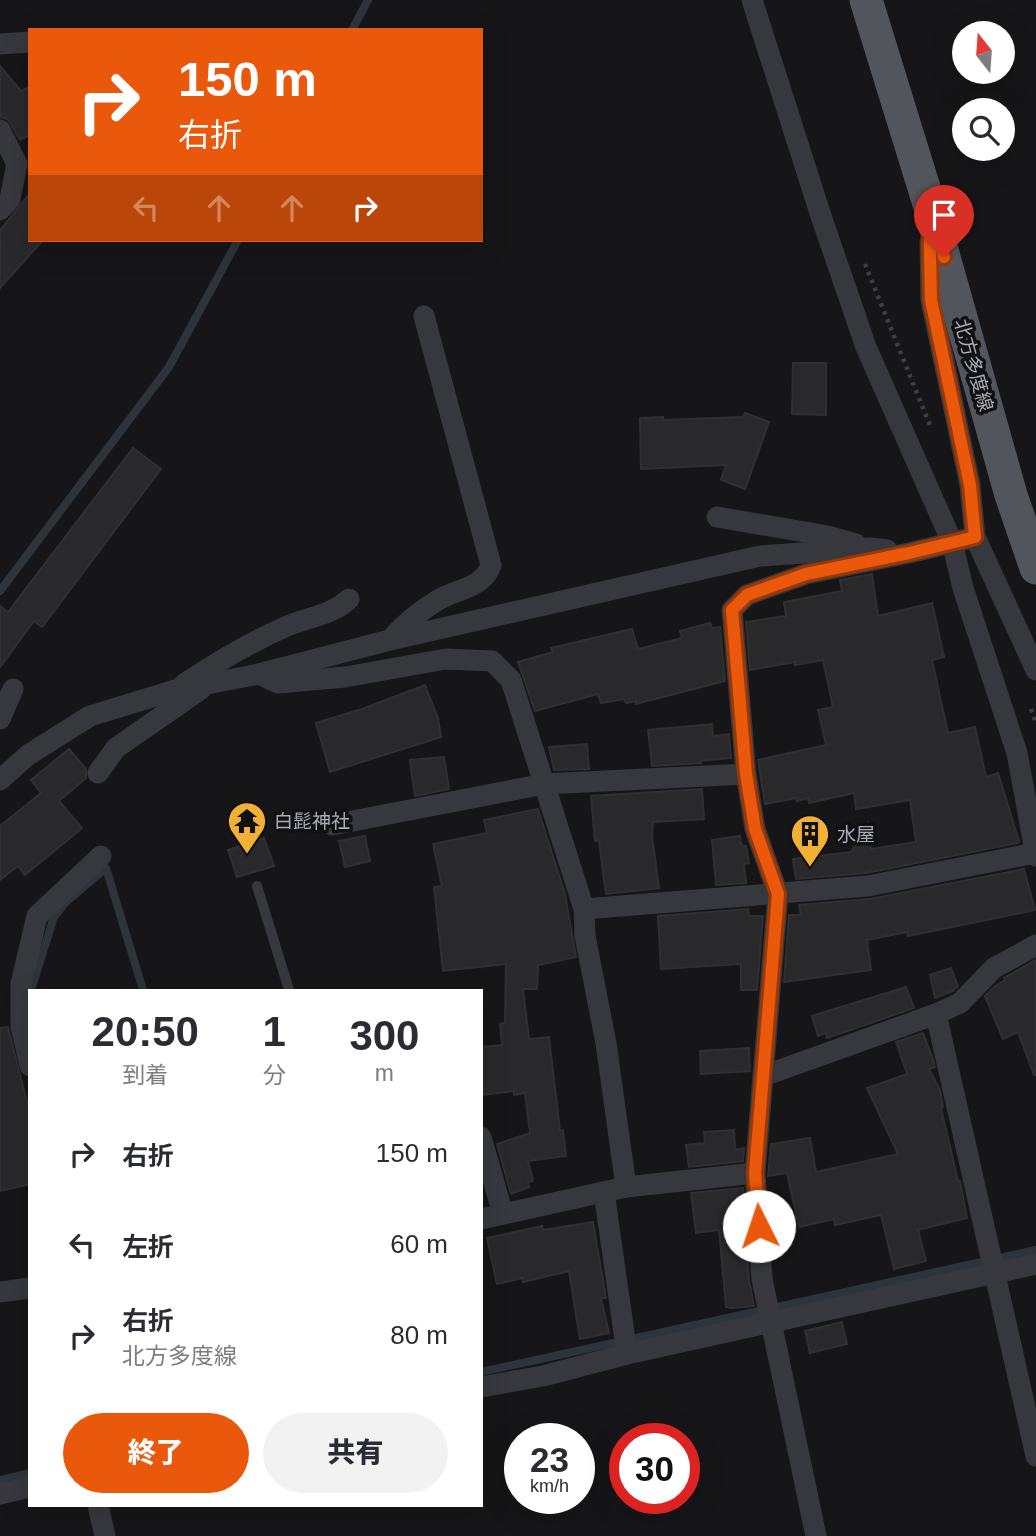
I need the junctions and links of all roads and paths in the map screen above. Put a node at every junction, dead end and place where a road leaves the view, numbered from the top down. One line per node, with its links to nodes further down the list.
1 (752, 0): 13 (street)
2 (866, 0): 6 (main road, 北方多度線)
3 (28, 42): 4 (street)
4 (0, 44)
5 (0, 130): 7 (street)
6 (929, 204): 12 (street); 16 (main road, 北方多度線)
7 (0, 210)
8 (862, 255): 10 (path)
9 (424, 316): 18 (street)
10 (936, 439)
11 (717, 517): 14 (street)
12 (975, 537): 13 (street); 19 (street)
13 (953, 542): 15 (street); 30 (street)
14 (871, 548): 15 (street); 18 (street)
15 (909, 553): 26 (street)
16 (1036, 568)
17 (349, 599): 23 (street)
18 (390, 640): 20 (street)
19 (1036, 670)
20 (259, 674): 21 (street); 28 (street)
21 (211, 682): 23 (street); 25 (street)
22 (13, 689): 24 (street)
23 (174, 690): 27 (street)
24 (0, 719)
25 (98, 773)
26 (746, 774): 28 (street); 33 (street)
27 (0, 780)
28 (544, 784): 29 (street); 34 (street)
29 (332, 825)
30 (1035, 855): 33 (street)
31 (102, 856): 38 (street)
32 (257, 886): 36 (lane)
33 (778, 894): 34 (street); 39 (street)
34 (584, 909): 42 (street)
35 (1036, 945): 37 (street)
36 (289, 989)
37 (936, 1014): 39 (street); 47 (street)
38 (28, 1057)
39 (762, 1076): 41 (street)
40 (483, 1144): 44 (street)
41 (755, 1173): 42 (street); 50 (street)
42 (626, 1187): 43 (street)
43 (604, 1192): 44 (street); 51 (street)
44 (503, 1214): 45 (street)
45 (483, 1219)
46 (1036, 1264): 47 (street)
47 (996, 1272): 50 (street); 53 (street)
48 (28, 1288): 49 (street)
49 (0, 1292)
50 (770, 1324): 51 (street); 58 (street)
51 (628, 1354): 52 (street)
52 (483, 1387)
53 (1036, 1456)
54 (28, 1487): 55 (street)
55 (0, 1494)
56 (98, 1507): 57 (street)
57 (105, 1536)
58 (816, 1536)

